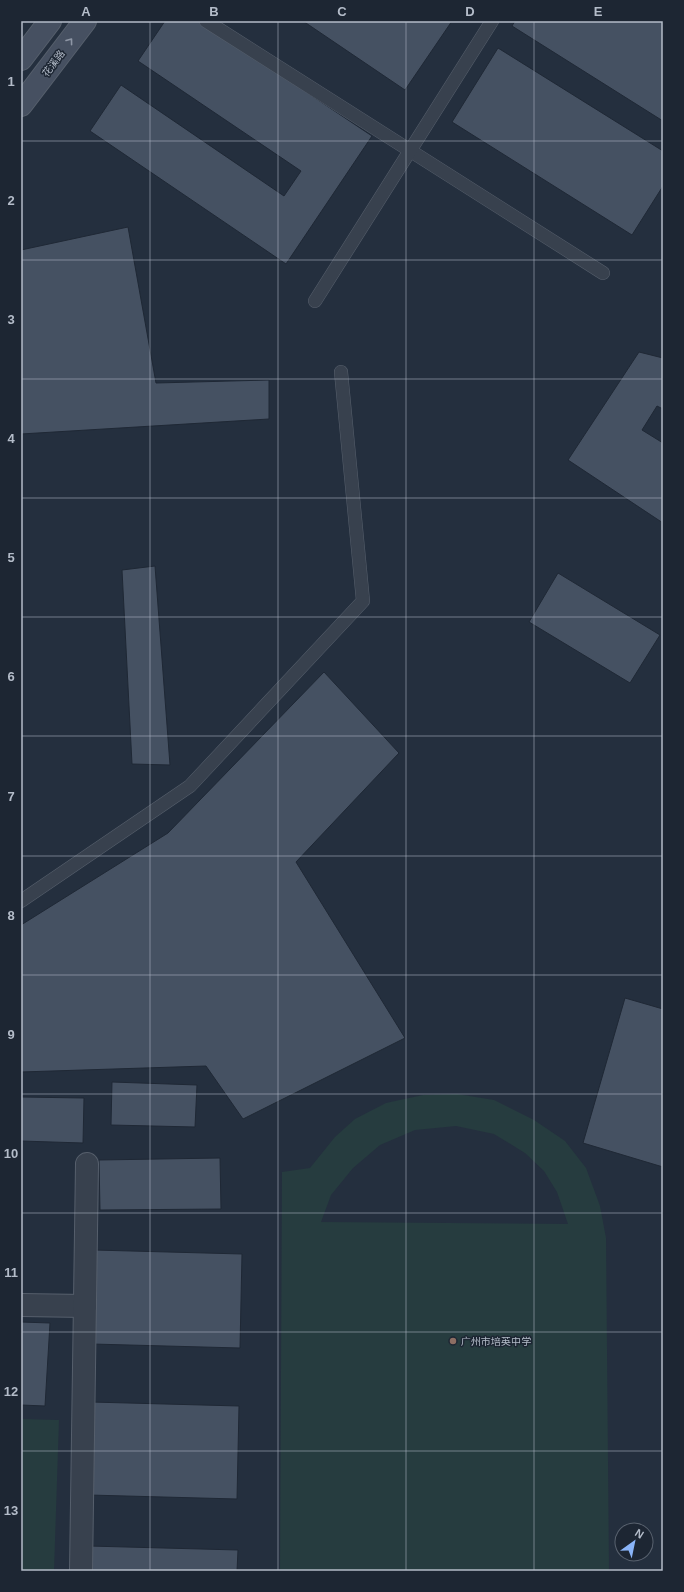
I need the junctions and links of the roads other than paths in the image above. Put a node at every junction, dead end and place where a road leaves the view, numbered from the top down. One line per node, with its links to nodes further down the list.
1 (50, 21): 5 (street)
2 (85, 21): 6 (street, 花溪路, one-way to 2)
3 (206, 21): 7 (lane)
4 (492, 21): 7 (lane)
5 (21, 59)
6 (21, 106)
7 (410, 150): 8 (lane); 9 (lane)
8 (603, 273)
9 (315, 301)
10 (341, 372): 11 (lane)
11 (21, 901)
12 (88, 1164): 14 (street)
13 (21, 1305): 14 (street)
14 (85, 1306): 15 (street)
15 (81, 1571)

